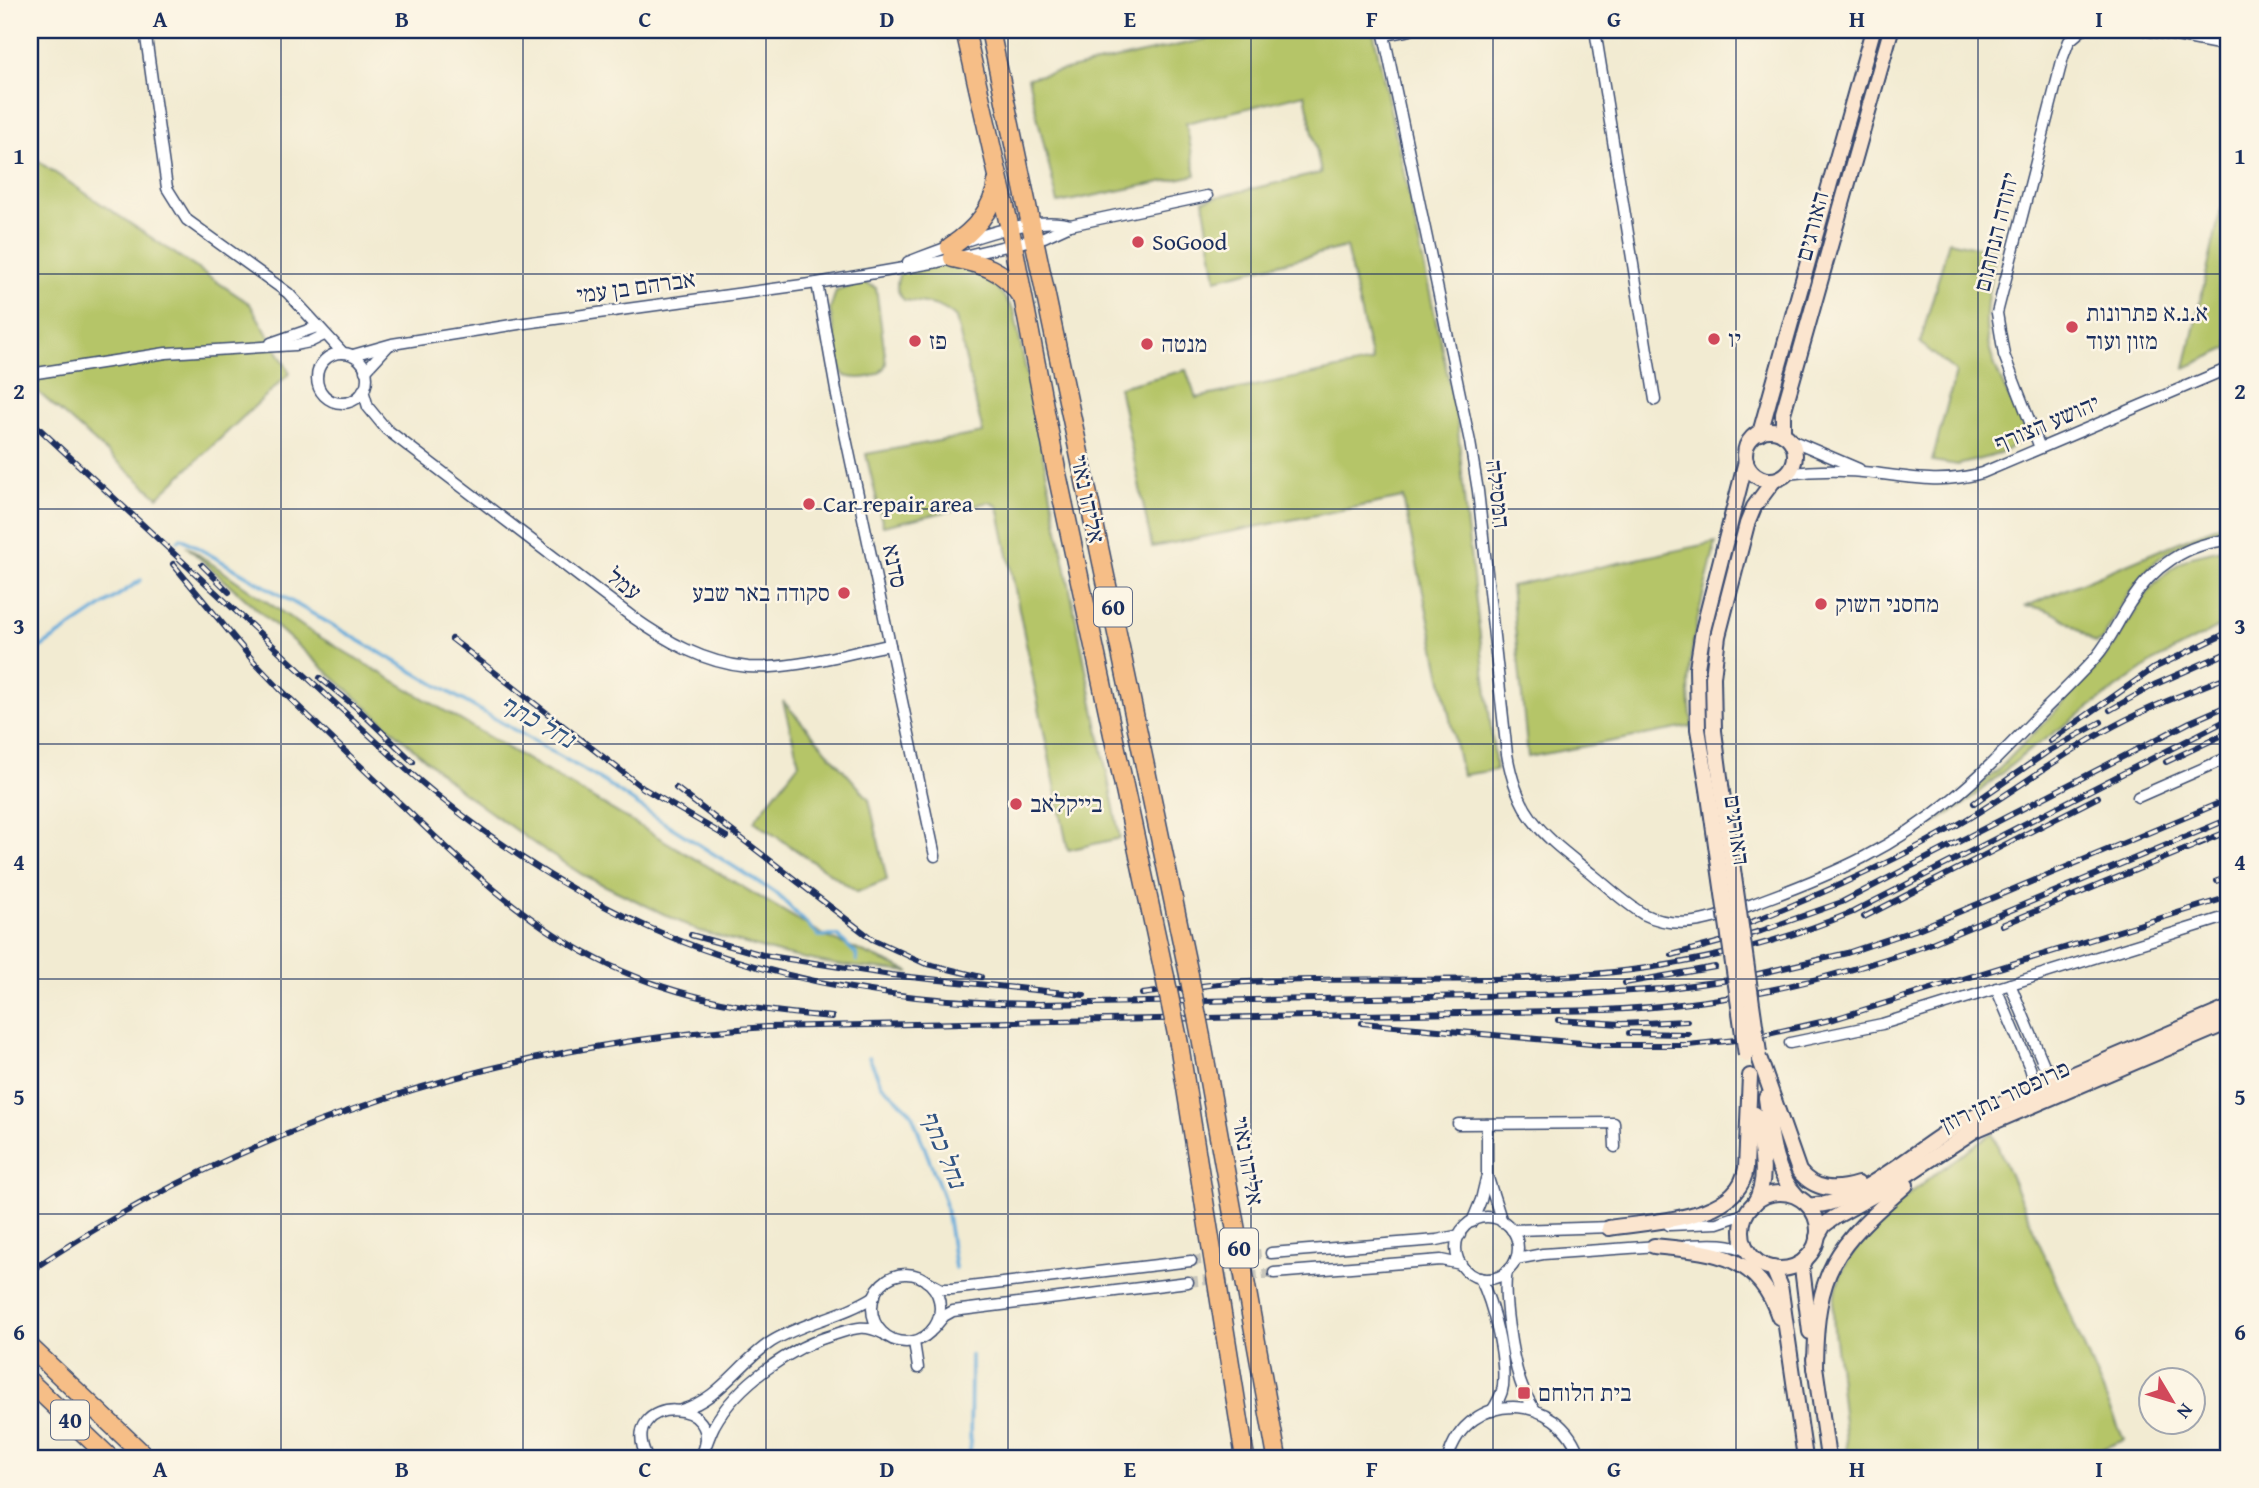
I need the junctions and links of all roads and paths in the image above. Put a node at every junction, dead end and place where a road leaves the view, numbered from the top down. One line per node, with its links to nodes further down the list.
1 (145, 30): 20 (street)
2 (965, 30): 12 (highway, אליהו נאוי / 60)
3 (990, 30): 15 (highway, אליהו נאוי / 60)
4 (1410, 30): 10 (street)
5 (1595, 30): 28 (street)
6 (1873, 30): 31 (street, האורגים)
7 (1891, 30): 32 (street, האורגים)
8 (2081, 30): 33 (street, יהודה הנחתום)
9 (2145, 30): 11 (street)
10 (1383, 33): 37 (street, המסילה)
11 (2229, 46)
12 (998, 175): 16 (highway, אליהו נאוי / 60); 17 (highway)
13 (1207, 196): 14 (street, אברהם בן עמי)
14 (1070, 225): 15 (street, אברהם בן עמי); 15 (street, אברהם בן עמי)
15 (1034, 232): 16 (street, אברהם בן עמי); 16 (street, אברהם בן עמי); 99 (highway, אליהו נאוי / 60, bridge)
16 (1012, 237): 17 (street, אברהם בן עמי); 17 (street, אברהם בן עמי); 19 (highway, אליהו נאוי / 60)
17 (951, 252): 18 (street, אברהם בן עמי); 19 (highway)
18 (817, 283): 21 (street, אברהם בן עמי); 38 (street, סדנא)
19 (1024, 301): 98 (highway, אליהו נאוי / 60, bridge)
20 (320, 334): 22 (street); 23 (street); 26 (street)
21 (392, 344): 22 (street, אברהם בן עמי); 25 (street)
22 (348, 354): 23 (street); 25 (street)
23 (321, 364): 29 (street)
24 (2229, 368): 33 (street, יהושע הצורף)
25 (365, 371): 27 (street)
26 (30, 374)
27 (363, 390): 29 (street); 30 (street, עמל)
28 (1656, 400)
29 (347, 402): 30 (street, עמל)
30 (375, 418): 38 (street, עמל)
31 (1760, 433): 32 (street); 34 (street)
32 (1786, 437): 35 (street, יהושע הצורף); 36 (street)
33 (2040, 448): 35 (street, יהושע הצורף)
34 (1746, 461): 36 (street); 40 (street, האורגים)
35 (1873, 473): 36 (street, יהושע הצורף)
36 (1780, 477): 40 (street, האורגים)
37 (2229, 540)
38 (890, 645): 42 (street, סדנא)
39 (2229, 757): 41 (street)
40 (1715, 787): 49 (street, האורגים, bridge)
41 (2138, 797)
42 (935, 856)
43 (2229, 916): 44 (street)
44 (2010, 984): 45 (street); 50 (street)
45 (1996, 988): 48 (street); 52 (street)
46 (2229, 1008): 50 (street, פרופסור נתן רוזן)
47 (2229, 1022): 55 (street, פרופסור נתן רוזן)
48 (1790, 1042)
49 (1755, 1056): 51 (street, האורגים); 58 (street); 59 (street, האורגים)
50 (2070, 1075): 52 (street, פרופסור נתן רוזן)
51 (1750, 1076): 60 (street, האורגים); 63 (street)
52 (2027, 1094): 58 (street, פרופסור נתן רוזן)
53 (1458, 1124): 54 (street)
54 (1487, 1124): 56 (street); 57 (street)
55 (1951, 1145): 66 (street, פרופסור נתן רוזן); 87 (street)
56 (1615, 1147)
57 (1487, 1175): 61 (street); 62 (street)
58 (1883, 1176): 59 (street, פרופסור נתן רוזן)
59 (1803, 1201): 60 (street); 66 (street)
60 (1749, 1210): 63 (street); 68 (street)
61 (1472, 1222): 62 (street); 65 (street)
62 (1502, 1222): 64 (street)
63 (1609, 1227): 64 (street)
64 (1512, 1230): 71 (street)
65 (1460, 1235): 69 (street); 73 (street)
66 (1817, 1237): 70 (street)
67 (1654, 1247): 68 (street); 71 (street); 84 (street)
68 (1749, 1252): 74 (street)
69 (1271, 1253)
70 (1806, 1258): 74 (street); 87 (street)
71 (1516, 1259): 75 (street)
72 (1191, 1262): 78 (street)
73 (1461, 1264): 76 (street); 77 (street)
74 (1773, 1268): 84 (street)
75 (1507, 1272): 77 (street); 92 (street)
76 (1274, 1273)
77 (1480, 1278): 91 (street)
78 (926, 1281): 80 (street); 81 (street)
79 (1188, 1282): 81 (street)
80 (875, 1296): 82 (street); 90 (street)
81 (933, 1329): 83 (street)
82 (882, 1333): 83 (street); 93 (street)
83 (914, 1342): 86 (street)
84 (1789, 1346): 102 (street)
85 (30, 1347): 89 (highway, 40)
86 (918, 1368)
87 (1815, 1368): 103 (street)
88 (30, 1382): 94 (highway, 40)
89 (92, 1406): 95 (highway, 40); 96 (highway)
90 (681, 1410): 93 (street); 97 (street)
91 (1492, 1410): 92 (street); 100 (street)
92 (1536, 1410): 101 (street)
93 (702, 1455)
94 (110, 1458)
95 (146, 1458)
96 (152, 1458)
97 (647, 1458)
98 (1245, 1458)
99 (1277, 1458)
100 (1448, 1458)
101 (1580, 1458)
102 (1805, 1458)
103 (1828, 1458)

